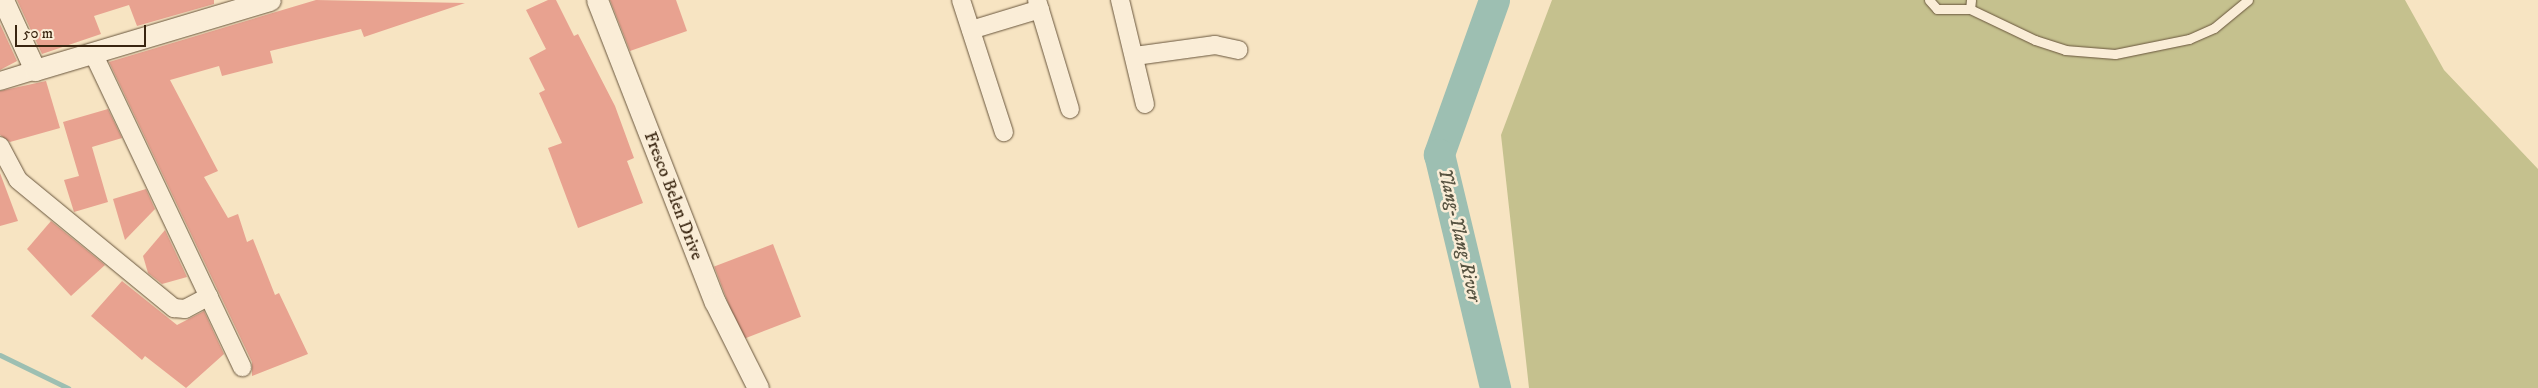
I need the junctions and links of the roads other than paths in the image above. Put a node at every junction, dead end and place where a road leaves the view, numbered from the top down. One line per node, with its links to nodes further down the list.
1 (3, 0): 14 (street)
2 (270, 0): 12 (street)
3 (597, 0): 22 (street, Fresco Belen Drive)
4 (961, 0): 10 (street)
5 (1120, 0): 13 (street)
6 (1929, 0): 9 (lane)
7 (2248, 0): 9 (lane)
8 (1039, 4): 10 (street); 17 (street)
9 (1971, 5)
10 (971, 30): 18 (street)
11 (1238, 50): 13 (street)
12 (93, 53): 14 (street); 20 (street)
13 (1135, 56): 16 (street)
14 (35, 70): 15 (street)
15 (0, 81)
16 (1145, 104)
17 (1070, 109)
18 (1004, 132)
19 (0, 146): 20 (street)
20 (209, 296): 21 (street)
21 (242, 367)
22 (758, 388)

